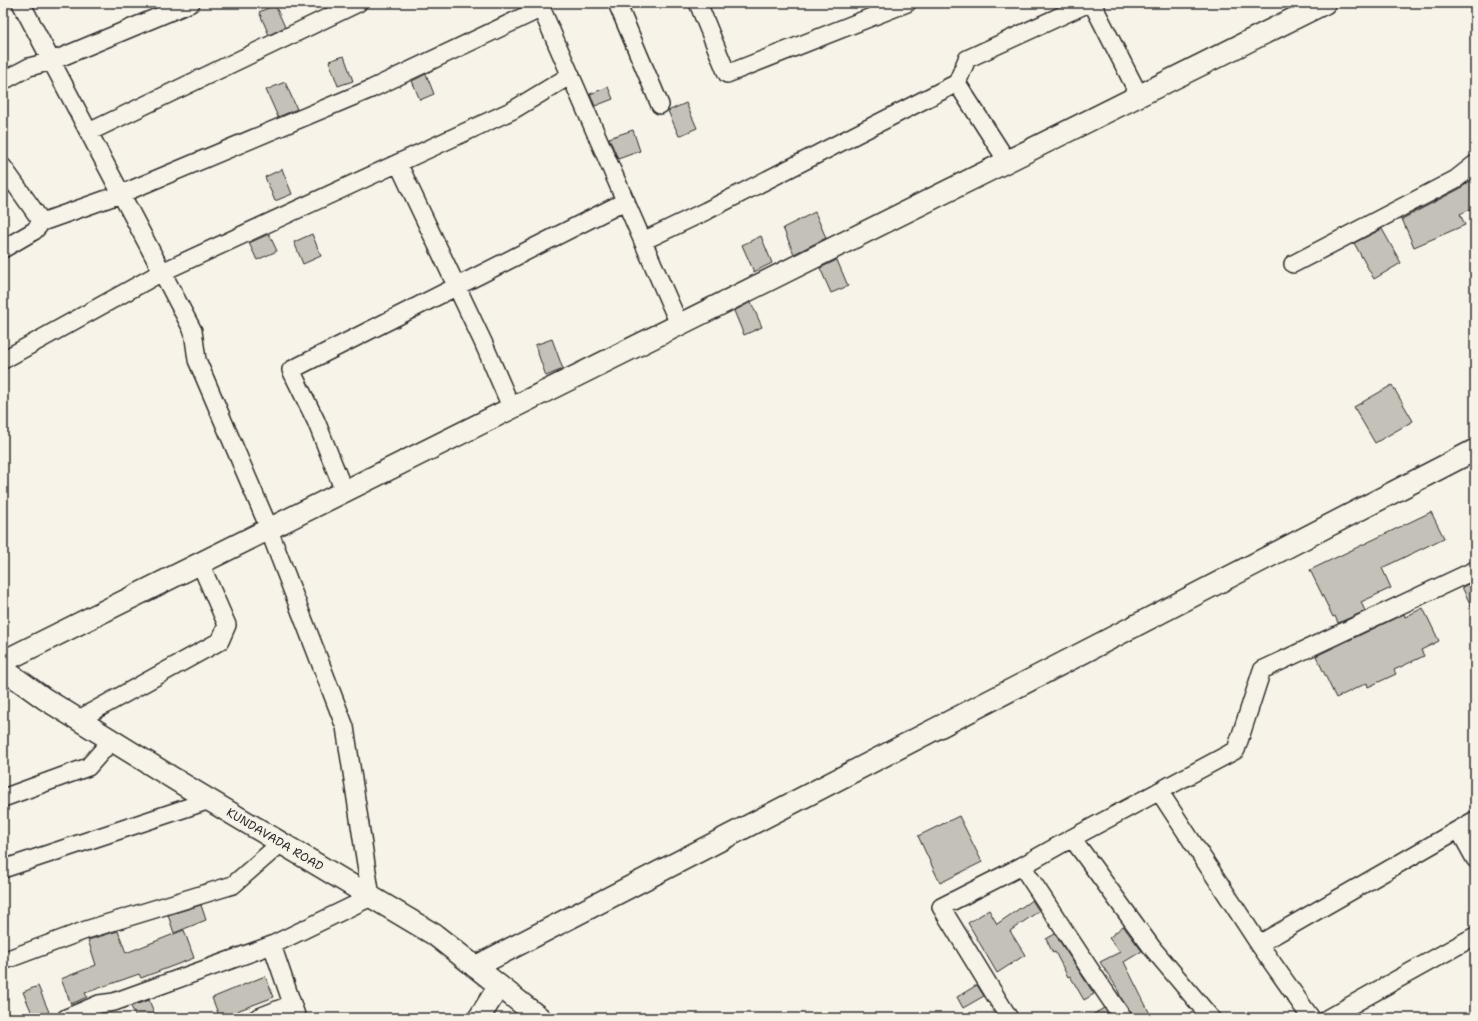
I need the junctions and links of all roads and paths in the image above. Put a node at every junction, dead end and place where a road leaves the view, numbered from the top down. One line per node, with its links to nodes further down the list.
1 (21, 3): 11 (street)
2 (192, 3): 11 (street)
3 (358, 3): 17 (street)
4 (617, 3): 16 (street)
5 (698, 3): 6 (street)
6 (907, 3)
7 (1089, 3): 14 (street)
8 (1092, 3): 15 (street)
9 (1325, 3): 15 (street)
10 (540, 5): 12 (street); 22 (street)
11 (52, 61): 13 (street); 17 (street)
12 (571, 75): 19 (street); 23 (street)
13 (3, 81)
14 (957, 82): 18 (street); 25 (street)
15 (1139, 96): 18 (street)
16 (660, 105)
17 (89, 132): 22 (street)
18 (1007, 161): 30 (street)
19 (398, 163): 28 (street); 29 (street)
20 (1475, 164): 27 (street)
21 (3, 167): 24 (street)
22 (122, 194): 24 (street); 28 (street)
23 (626, 202): 25 (street); 29 (street)
24 (42, 222): 26 (street)
25 (643, 241): 30 (street)
26 (3, 250)
27 (1292, 264)
28 (162, 272): 31 (street); 35 (street)
29 (456, 286): 32 (street); 34 (street)
30 (679, 324): 32 (street)
31 (3, 360)
32 (512, 409): 34 (street)
33 (1475, 450): 56 (street)
34 (344, 491): 35 (street)
35 (270, 528): 36 (street); 51 (street)
36 (200, 563): 38 (street); 39 (street)
37 (1475, 570): 41 (street)
38 (6, 663): 39 (street, KUNDAVADA ROAD)
39 (79, 719): 40 (street, KUNDAVADA ROAD)
40 (112, 740): 42 (street); 43 (street, KUNDAVADA ROAD)
41 (1159, 791): 46 (street); 53 (street)
42 (3, 798)
43 (210, 800): 47 (street, KUNDAVADA ROAD); 50 (street)
44 (1475, 820): 45 (street)
45 (1459, 830): 48 (street); 53 (street)
46 (1072, 838): 49 (street); 65 (street)
47 (281, 843): 51 (street, KUNDAVADA ROAD); 55 (street)
48 (1475, 859)
49 (1022, 866): 63 (street); 64 (street)
50 (3, 869)
51 (371, 897): 54 (street); 56 (street, KUNDAVADA ROAD)
52 (1475, 936): 67 (street)
53 (1259, 944): 66 (street)
54 (272, 945): 58 (street); 59 (street)
55 (3, 961)
56 (475, 967): 57 (street, KUNDAVADA ROAD)
57 (500, 986): 61 (street); 62 (street, KUNDAVADA ROAD)
58 (294, 1011): 60 (street)
59 (66, 1018)
60 (257, 1018)
61 (479, 1018)
62 (540, 1018)
63 (1009, 1018)
64 (1123, 1018)
65 (1211, 1018)
66 (1311, 1018)
67 (1328, 1018)

